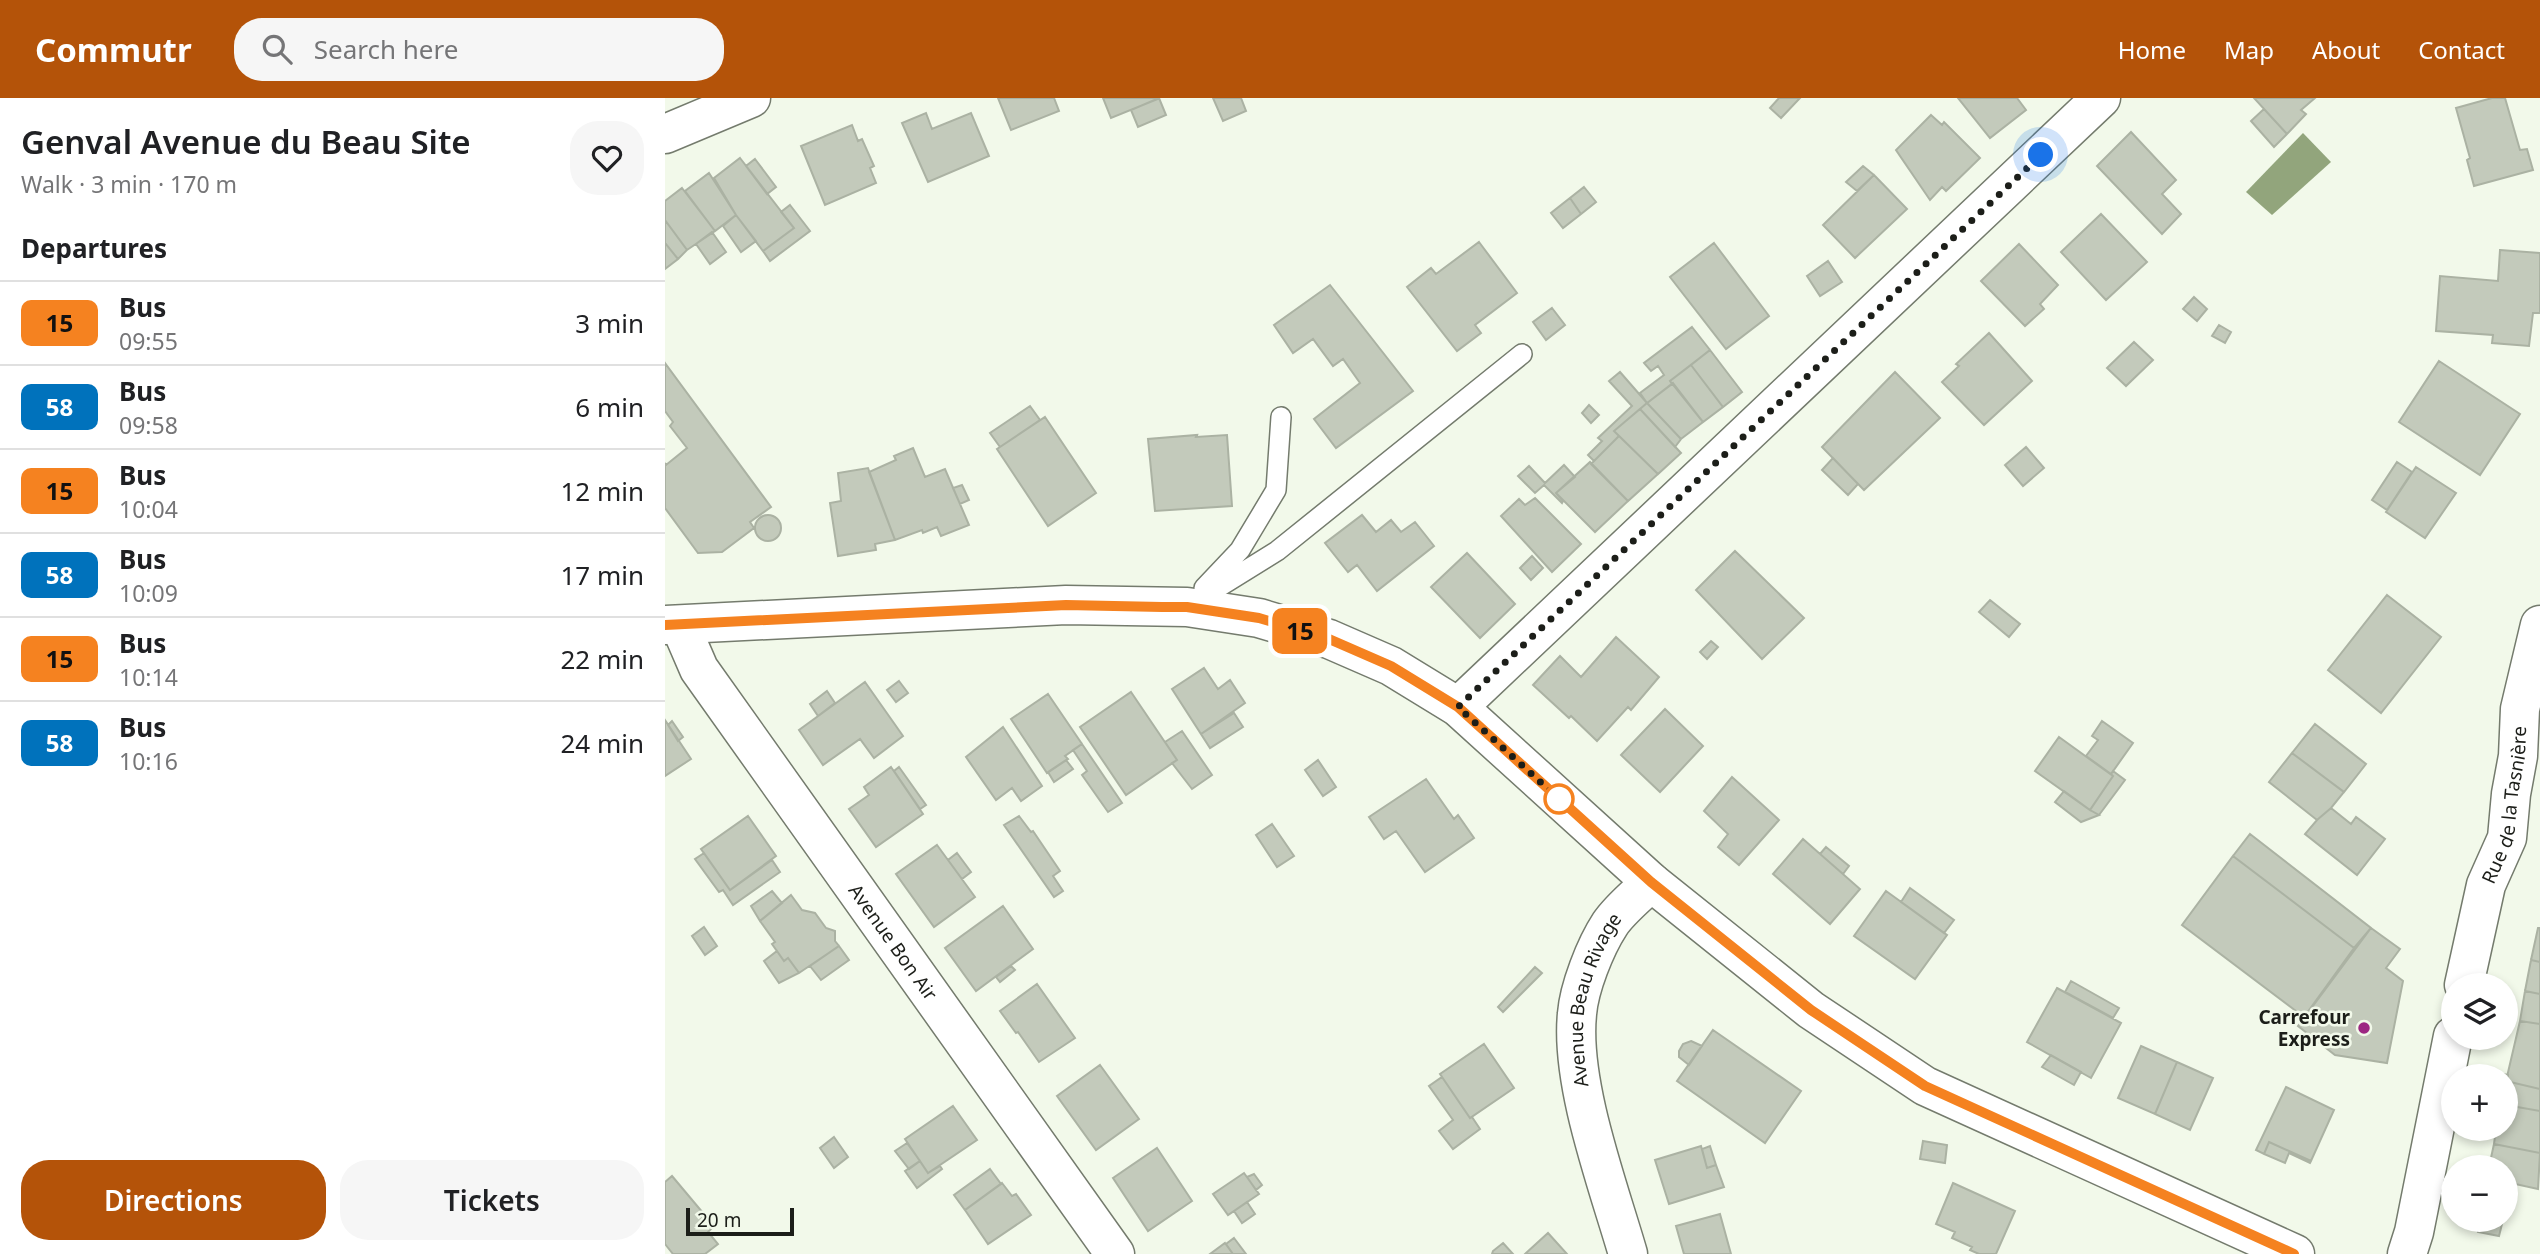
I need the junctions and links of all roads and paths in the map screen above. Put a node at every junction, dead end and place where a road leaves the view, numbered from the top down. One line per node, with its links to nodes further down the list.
1 (751, 98): 3 (street)
2 (2101, 98): 9 (street)
3 (665, 134)
4 (1523, 354): 6 (lane)
5 (1280, 417): 6 (lane)
6 (1187, 607): 7 (street); 9 (street)
7 (672, 625): 15 (street, Avenue Bon Air)
8 (2540, 625): 11 (street, Rue de la Tasnière)
9 (1458, 707): 12 (street)
10 (2540, 795): 11 (street)
11 (2507, 838): 13 (street, Rue de la Tasnière)
12 (1651, 882): 16 (street, Avenue Beau Rivage); 17 (street)
13 (2467, 973)
14 (2450, 1050): 18 (street)
15 (1115, 1254)
16 (1627, 1254)
17 (2295, 1254)
18 (2407, 1254)

